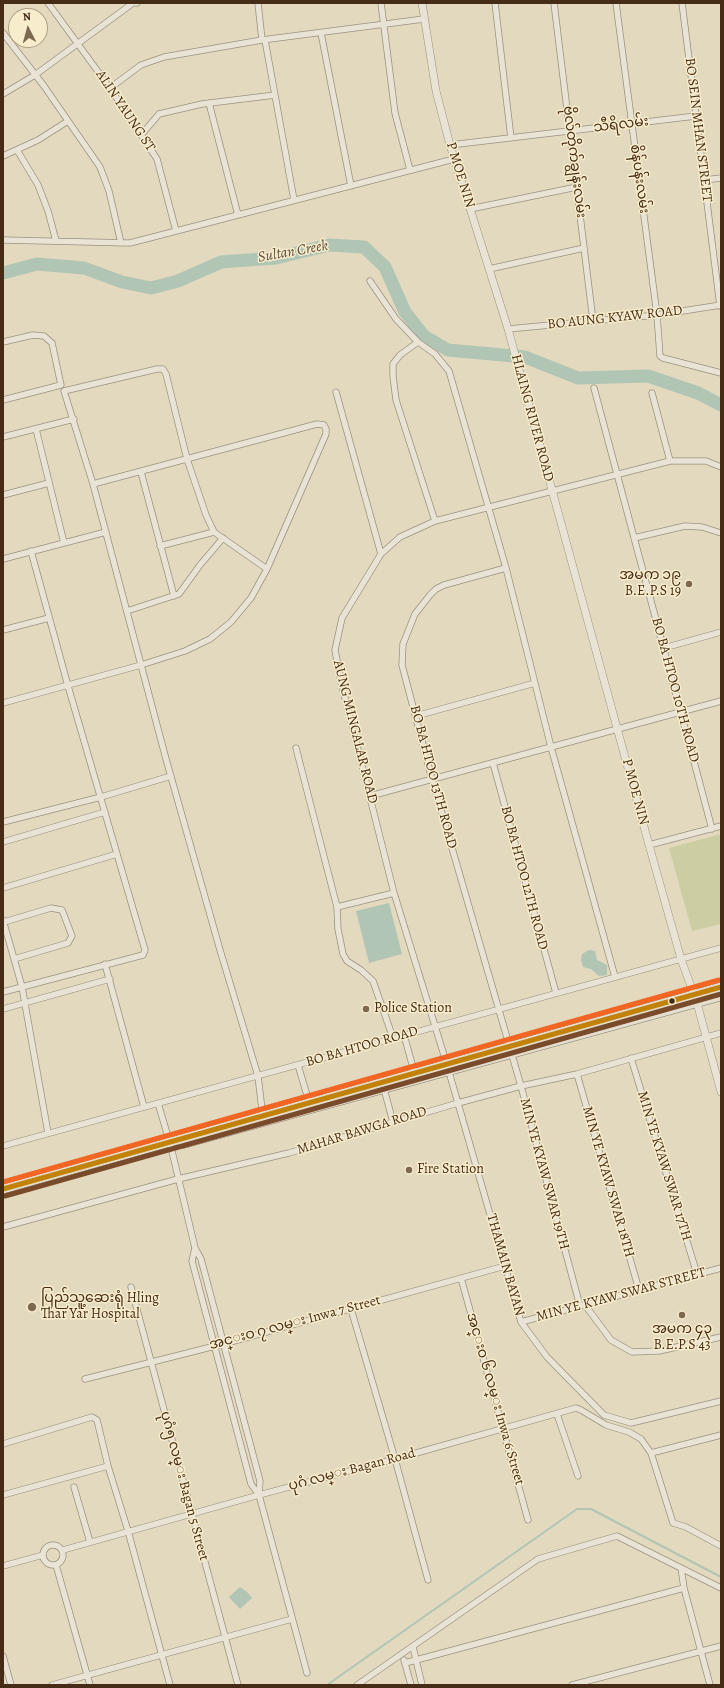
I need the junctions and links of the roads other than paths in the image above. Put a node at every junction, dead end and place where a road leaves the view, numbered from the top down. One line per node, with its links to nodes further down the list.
1 (48, 3): 16 (street, ALIN YAUNG ST)
2 (133, 3): 3 (street); 16 (street)
3 (137, 3)
4 (258, 3): 15 (street)
5 (381, 3): 12 (street)
6 (422, 3): 11 (street, P MOE NIN)
7 (495, 3): 27 (street)
8 (554, 3): 25 (street, ဗိုလ်တိုက်ချွန်းလမ်း)
9 (616, 3): 24 (street, စိန်ပန်းလမ်း)
10 (682, 3): 22 (street, BO SEIN MHAN STREET)
11 (424, 19): 12 (street); 28 (street, P MOE NIN)
12 (384, 24): 14 (street); 32 (street)
13 (3, 32): 17 (street)
14 (321, 33): 15 (street); 35 (street)
15 (263, 40): 18 (street); 20 (street)
16 (78, 42): 17 (street); 18 (street, ALIN YAUNG ST)
17 (35, 75): 19 (street); 23 (street)
18 (110, 88): 26 (street, ALIN YAUNG ST)
19 (3, 94)
20 (275, 95): 21 (street); 37 (street)
21 (209, 103): 26 (street); 39 (street)
22 (696, 116): 24 (street, သီရိလမ်း); 34 (street, BO SEIN MHAN STREET)
23 (68, 121): 29 (street); 43 (street)
24 (631, 124): 25 (street, သီရိလမ်း); 48 (street, စိန်ပန်းလမ်း)
25 (570, 131): 27 (street, သီရိလမ်း); 36 (street, ဗိုလ်တိုက်ချွန်းလမ်း)
26 (142, 134): 40 (street, ALIN YAUNG ST)
27 (512, 138): 28 (street, သီရိလမ်း)
28 (450, 145): 31 (street, P MOE NIN)
29 (17, 150): 30 (street); 42 (street)
30 (3, 156)
31 (454, 159): 32 (street); 38 (street, P MOE NIN)
32 (410, 170): 35 (street)
33 (721, 178): 34 (street)
34 (704, 180): 47 (street, BO SEIN MHAN STREET)
35 (350, 186): 37 (street)
36 (578, 187): 38 (street); 44 (street, ဗိုလ်တိုက်ချွန်းလမ်း)
37 (294, 200): 39 (street)
38 (470, 209): 45 (street, P MOE NIN)
39 (238, 215): 40 (street)
40 (176, 231): 43 (street)
41 (3, 240): 42 (street)
42 (56, 241): 43 (street)
43 (121, 243)
44 (584, 248): 45 (street); 49 (street, ဗိုလ်တိုက်ချွန်းလမ်း)
45 (489, 268): 50 (street, P MOE NIN)
46 (370, 281): 52 (street)
47 (720, 306): 48 (street, BO AUNG KYAW ROAD)
48 (657, 315): 49 (street, BO AUNG KYAW ROAD); 54 (street, စိန်ပန်းလမ်း)
49 (593, 321): 50 (street, BO AUNG KYAW ROAD)
50 (508, 329): 53 (street, P MOE NIN)
51 (3, 342): 55 (street)
52 (418, 342): 73 (street); 74 (street)
53 (512, 344): 71 (street, HLAING RIVER ROAD)
54 (721, 373)
55 (61, 385): 57 (street); 60 (street)
56 (594, 388): 68 (street, BO BA HTOO 10TH ROAD)
57 (64, 391): 61 (street); 64 (street)
58 (336, 392): 83 (street)
59 (652, 393): 65 (street)
60 (3, 400)
61 (74, 419): 62 (street); 70 (street)
62 (36, 429): 63 (street); 69 (street)
63 (3, 437)
64 (187, 459): 67 (street); 76 (street); 86 (street)
65 (670, 461): 66 (street, AUNG MINGALAR ROAD); 68 (street, AUNG MINGALAR ROAD)
66 (721, 467)
67 (141, 472): 70 (street); 81 (street)
68 (617, 474): 71 (street, AUNG MINGALAR ROAD); 79 (street, BO BA HTOO 10TH ROAD)
69 (49, 483): 72 (street); 80 (street)
70 (93, 484): 75 (street)
71 (552, 491): 73 (street, AUNG MINGALAR ROAD); 100 (street, P MOE NIN)
72 (3, 495)
73 (488, 508): 74 (street, AUNG MINGALAR ROAD); 85 (street)
74 (435, 521): 83 (street, AUNG MINGALAR ROAD)
75 (106, 532): 80 (street); 88 (street)
76 (214, 532): 78 (street); 81 (street)
77 (721, 532): 79 (street)
78 (223, 538): 86 (street); 87 (street)
79 (634, 538): 92 (street, BO BA HTOO 10TH ROAD)
80 (64, 543): 82 (street)
81 (160, 546): 87 (street)
82 (31, 551): 84 (street); 89 (street)
83 (381, 554): 106 (street, AUNG MINGALAR ROAD)
84 (3, 559)
85 (506, 568): 94 (street); 99 (street, BO BA HTOO 13TH ROAD)
86 (266, 569): 93 (street)
87 (174, 596): 88 (street)
88 (127, 611): 93 (street)
89 (49, 618): 90 (street); 95 (street)
90 (3, 630)
91 (721, 632): 92 (street)
92 (664, 648): 98 (street, BO BA HTOO 10TH ROAD)
93 (141, 665): 95 (street); 104 (street)
94 (535, 683): 99 (street); 101 (street)
95 (68, 686): 97 (street); 107 (street)
96 (721, 701): 98 (street)
97 (3, 703)
98 (681, 712): 100 (street); 111 (street, BO BA HTOO 10TH ROAD)
99 (416, 716): 105 (street, BO BA HTOO 13TH ROAD)
100 (618, 728): 101 (street); 113 (street, P MOE NIN)
101 (551, 747): 103 (street); 123 (street)
102 (296, 748): 117 (street)
103 (493, 763): 105 (street); 128 (street, BO BA HTOO 12TH ROAD)
104 (171, 776): 107 (street); 144 (street)
105 (432, 779): 106 (street); 133 (street, BO BA HTOO 13TH ROAD)
106 (370, 796): 116 (street, AUNG MINGALAR ROAD)
107 (101, 797): 108 (street); 109 (street)
108 (106, 812): 112 (street); 114 (street)
109 (3, 822)
110 (721, 826): 111 (street)
111 (712, 829): 113 (street)
112 (3, 842)
113 (649, 845): 121 (street, P MOE NIN)
114 (118, 854): 115 (street); 122 (street)
115 (3, 887)
116 (394, 893): 117 (street); 134 (street, AUNG MINGALAR ROAD)
117 (337, 907): 138 (street)
118 (3, 921): 120 (street); 120 (street)
119 (721, 948): 121 (street, BO BA HTOO ROAD)
120 (14, 959): 125 (street)
121 (681, 959): 123 (street, BO BA HTOO ROAD); 130 (street, P MOE NIN)
122 (105, 964): 124 (street); 125 (street)
123 (615, 977): 128 (street, BO BA HTOO ROAD)
124 (110, 980): 131 (street); 152 (street)
125 (22, 987): 127 (street); 131 (street)
126 (721, 987): 130 (main road)
127 (3, 992)
128 (556, 993): 133 (street, BO BA HTOO ROAD)
129 (721, 996): 130 (main road)
130 (695, 999): 137 (street, P MOE NIN); 139 (main road)
131 (25, 1004): 132 (street); 155 (street)
132 (3, 1009)
133 (498, 1009): 134 (street, BO BA HTOO ROAD); 139 (street, BO BA HTOO 13TH ROAD)
134 (435, 1027): 136 (street, BO BA HTOO ROAD); 142 (street, AUNG MINGALAR ROAD)
135 (721, 1033): 137 (street, MAHAR BAWGA ROAD)
136 (404, 1035): 138 (street, BO BA HTOO ROAD); 145 (street)
137 (707, 1037): 140 (street, MAHAR BAWGA ROAD); 148 (street, P MOE NIN)
138 (393, 1038): 141 (street, BO BA HTOO ROAD)
139 (510, 1048): 142 (main road); 146 (street, MIN YE KYAW SWAR 19TH)
140 (631, 1058): 143 (street, MAHAR BAWGA ROAD); 165 (street, MIN YE KYAW SWAR 17TH)
141 (298, 1064): 144 (street, BO BA HTOO ROAD); 149 (street)
142 (448, 1068): 145 (main road); 151 (street, THAMAIN BAYAN)
143 (577, 1074): 146 (street, MAHAR BAWGA ROAD); 168 (street, MIN YE KYAW SWAR 18TH)
144 (258, 1076): 150 (street, BO BA HTOO ROAD); 153 (street)
145 (415, 1077): 147 (main road); 149 (main road)
146 (521, 1086): 151 (street, MAHAR BAWGA ROAD); 169 (street, MIN YE KYAW SWAR 19TH)
147 (384, 1089): 153 (main road); 154 (street)
148 (721, 1092)
149 (309, 1102): 153 (main road)
150 (158, 1103): 152 (street, BO BA HTOO ROAD); 156 (street)
151 (458, 1103): 154 (street, MAHAR BAWGA ROAD); 163 (street, THAMAIN BAYAN)
152 (144, 1107): 155 (street, BO BA HTOO ROAD)
153 (263, 1119): 156 (main road)
154 (394, 1122): 158 (street, MAHAR BAWGA ROAD)
155 (48, 1133): 157 (street, BO BA HTOO ROAD)
156 (170, 1144): 158 (street); 159 (main road); 160 (main road)
157 (3, 1146)
158 (178, 1179): 161 (street, MAHAR BAWGA ROAD); 162 (street)
159 (3, 1189)
160 (3, 1194)
161 (3, 1227)
162 (195, 1248): 173 (street); 174 (street)
163 (505, 1266): 166 (street, အင္းဝ ၇ လမ္း Inwa 7 Street); 171 (street, THAMAIN BAYAN)
164 (721, 1268): 165 (street, MIN YE KYAW SWAR STREET)
165 (697, 1274): 168 (street, MIN YE KYAW SWAR STREET)
166 (461, 1278): 170 (street, အင္းဝ ၇ လမ္း Inwa 7 Street); 179 (street, အင္းဝ ၆ လမ္း Inwa 6 Street)
167 (131, 1287): 175 (street, ပုဂံ၅ လမ္း Bagan 5 Street)
168 (639, 1290): 169 (street, MIN YE KYAW SWAR STREET)
169 (583, 1306): 171 (street, MIN YE KYAW SWAR STREET); 172 (street, MIN YE KYAW SWAR 19TH)
170 (351, 1308): 173 (street, အင္းဝ ၇ လမ္း Inwa 7 Street); 183 (street)
171 (521, 1322): 177 (street, THAMAIN BAYAN)
172 (721, 1338)
173 (223, 1344): 174 (street, အင္းဝ ၇ လမ္း Inwa 7 Street); 188 (street)
174 (215, 1346): 175 (street, အင္းဝ ၇ လမ္း Inwa 7 Street); 188 (street)
175 (150, 1362): 176 (street, အင္းဝ ၇ လမ္း Inwa 7 Street); 189 (street, ပုဂံ၅ လမ္း Bagan 5 Street)
176 (85, 1379)
177 (721, 1401)
178 (557, 1414): 179 (street, ပုဂံ လမ္း Bagan Road); 182 (street, ပုဂံ လမ္း Bagan Road); 185 (street)
179 (502, 1428): 183 (street, ပုဂံ လမ္း Bagan Road); 190 (street, အင္းဝ ၆ လမ္း Inwa 6 Street)
180 (721, 1435): 182 (street)
181 (3, 1444): 184 (street)
182 (651, 1453): 193 (street)
183 (395, 1459): 188 (street, ပုဂံ လမ္း Bagan Road); 199 (street)
184 (108, 1466): 187 (street); 191 (street)
185 (578, 1476)
186 (74, 1487): 192 (street)
187 (3, 1495)
188 (259, 1495): 189 (street, ပုဂံ လမ္း Bagan Road); 202 (street)
189 (191, 1515): 191 (street, ပုဂံ လမ္း Bagan Road); 203 (street, ပုဂံ၅ လမ္း Bagan 5 Street)
190 (528, 1520)
191 (128, 1531): 192 (street, ပုဂံ လမ္း Bagan Road); 209 (street)
192 (90, 1542): 194 (street, ပုဂံ လမ္း Bagan Road)
193 (721, 1546)
194 (63, 1550): 195 (street); 196 (street)
195 (43, 1555): 196 (street); 197 (street)
196 (56, 1565): 213 (street)
197 (3, 1566)
198 (681, 1568): 200 (street); 201 (street); 205 (street)
199 (428, 1580)
200 (684, 1588): 206 (street); 210 (street)
201 (721, 1588)
202 (292, 1619): 203 (street); 212 (street)
203 (225, 1638): 209 (street); 218 (street, ပုဂံ၅ လမ္း Bagan 5 Street)
204 (721, 1646): 206 (street)
205 (413, 1647): 207 (street); 210 (street)
206 (701, 1651): 222 (street); 223 (street)
207 (402, 1654): 211 (street); 219 (street)
208 (3, 1656): 214 (street)
209 (162, 1656): 213 (street); 217 (street)
210 (416, 1660): 211 (street); 221 (street)
211 (405, 1663): 220 (street)
212 (307, 1673)
213 (88, 1675): 215 (street); 216 (street)
214 (11, 1685)
215 (52, 1685)
216 (90, 1685)
217 (170, 1685)
218 (238, 1685)
219 (357, 1685)
220 (411, 1685)
221 (422, 1685)
222 (572, 1685)
223 (710, 1685)

